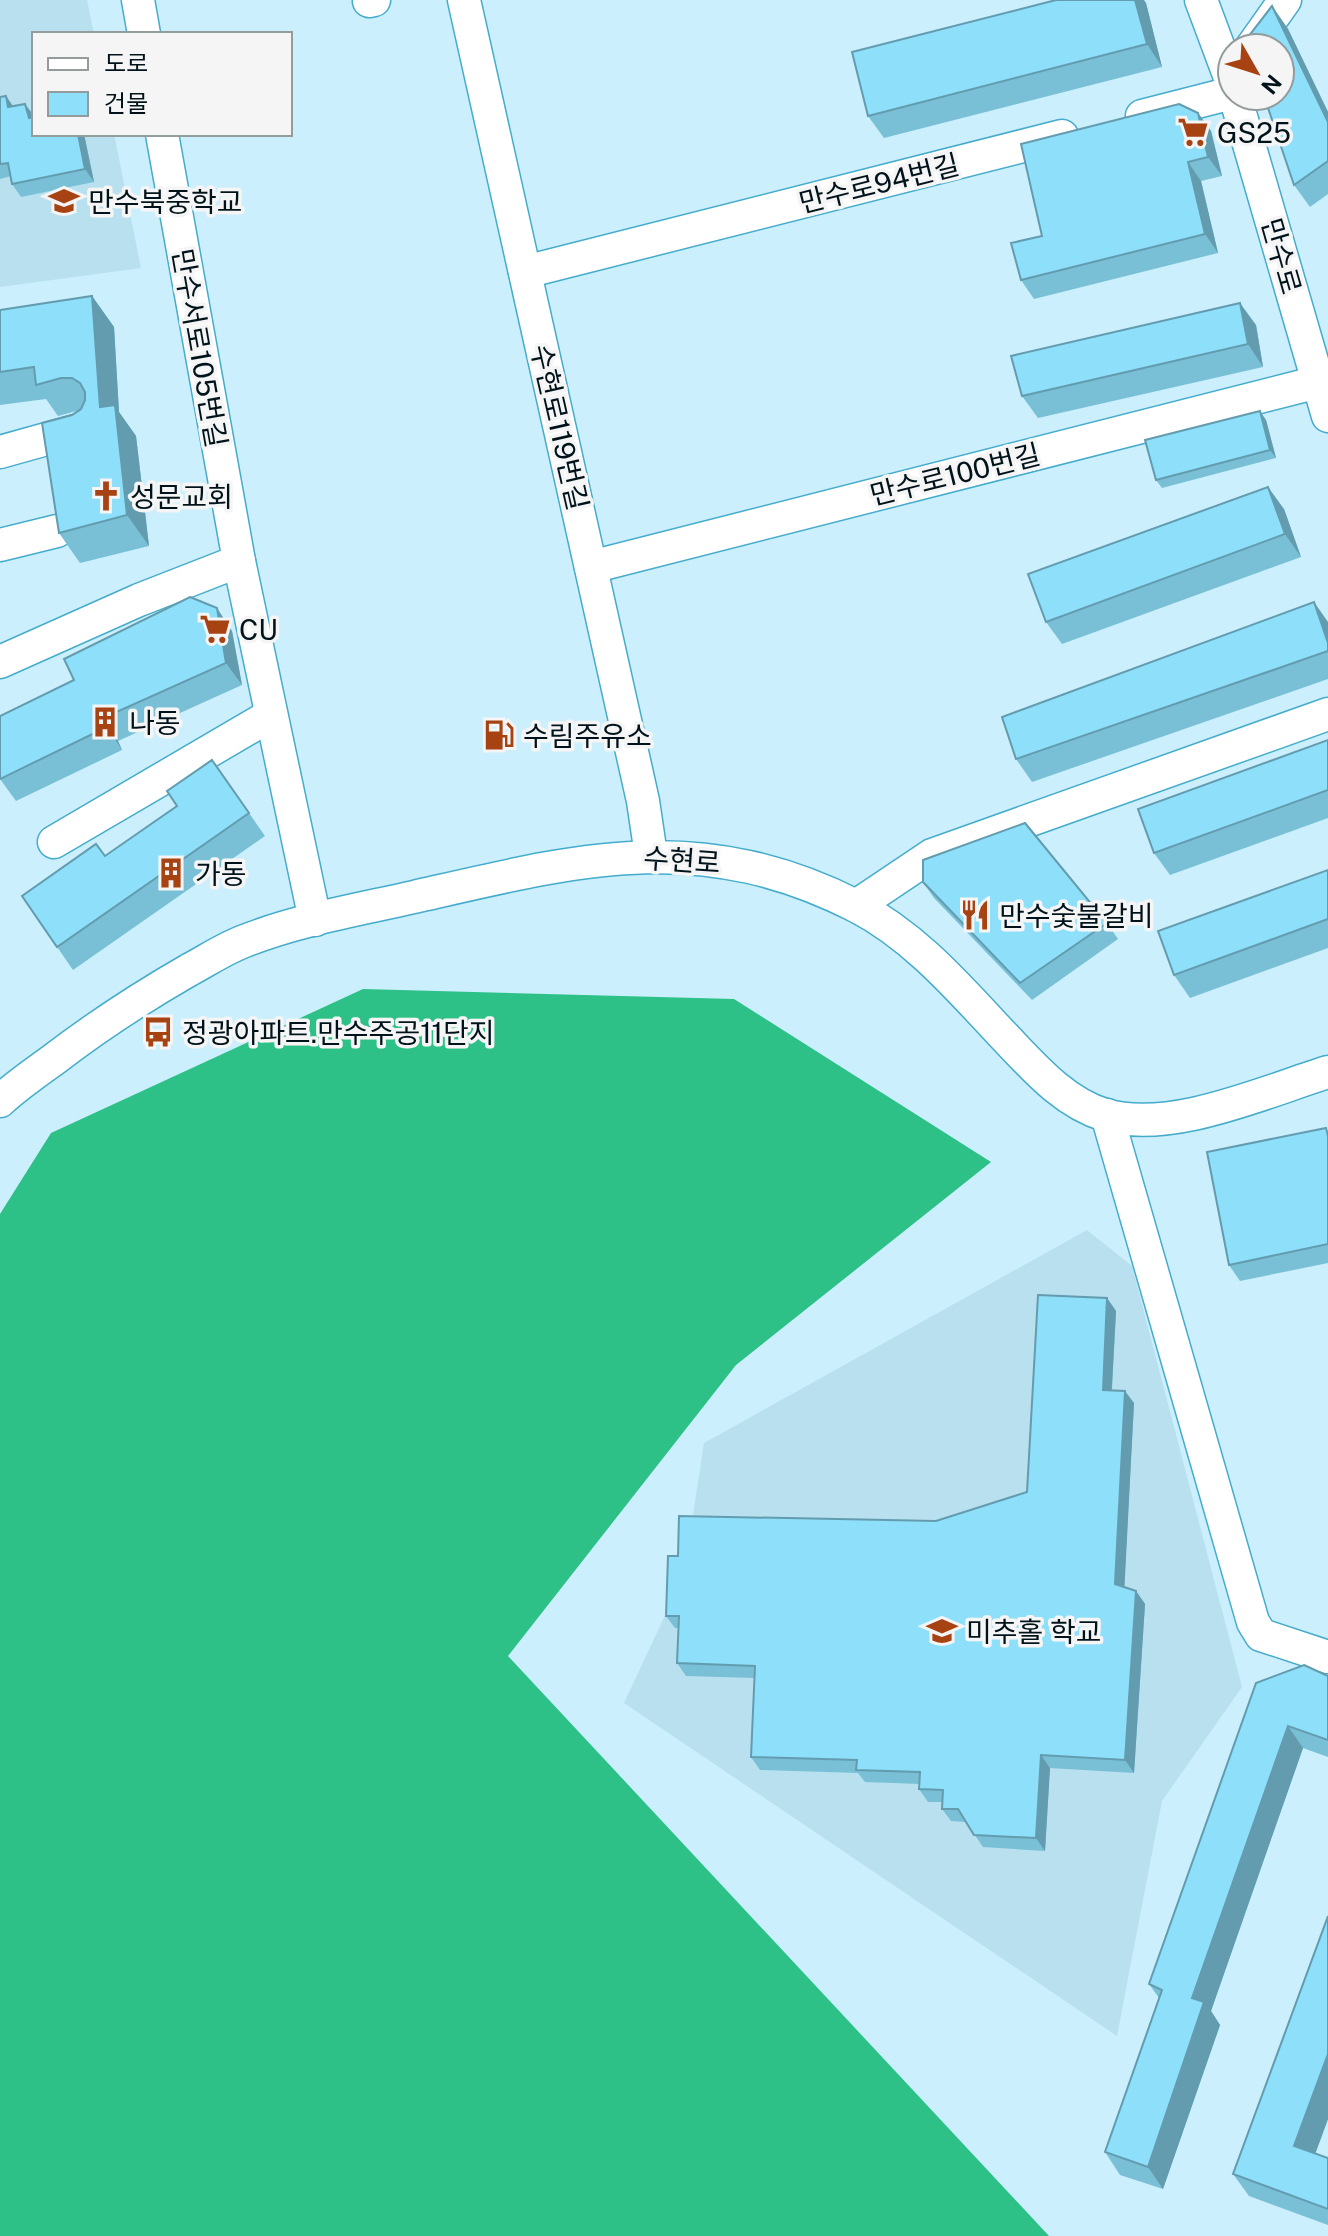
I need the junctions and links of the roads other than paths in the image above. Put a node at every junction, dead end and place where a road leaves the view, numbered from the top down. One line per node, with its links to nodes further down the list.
1 (138, 0): 5 (street)
2 (464, 0): 13 (street, 수현로119번길)
3 (1201, 0): 7 (street, 만수로)
4 (1285, 0): 6 (street)
5 (144, 32)
6 (1262, 32)
7 (1216, 41)
8 (1216, 90): 10 (street)
9 (1240, 112): 14 (street, 만수로)
10 (1115, 123)
11 (1084, 131): 13 (street, 만수로94번길)
12 (162, 136): 20 (street, 만수서로105번길)
13 (525, 272): 21 (street, 수현로119번길)
14 (1318, 382): 15 (street, 만수로); 21 (street, 만수로100번길)
15 (1328, 416)
16 (88, 427): 17 (street)
17 (0, 452)
18 (57, 531): 19 (street)
19 (0, 545)
20 (239, 561): 22 (street); 24 (street, 만수서로105번길)
21 (591, 567): 26 (street, 수현로119번길)
22 (0, 662)
23 (1328, 714): 27 (street)
24 (271, 715): 25 (street); 28 (street, 만수서로105번길)
25 (54, 842)
26 (651, 855): 27 (street, 수현로); 28 (street, 수현로)
27 (856, 906): 31 (street, 수현로)
28 (315, 920): 30 (street, 수현로)
29 (1328, 1072): 31 (street, 수현로)
30 (0, 1101)
31 (1107, 1115): 32 (street)
32 (1328, 1657)

